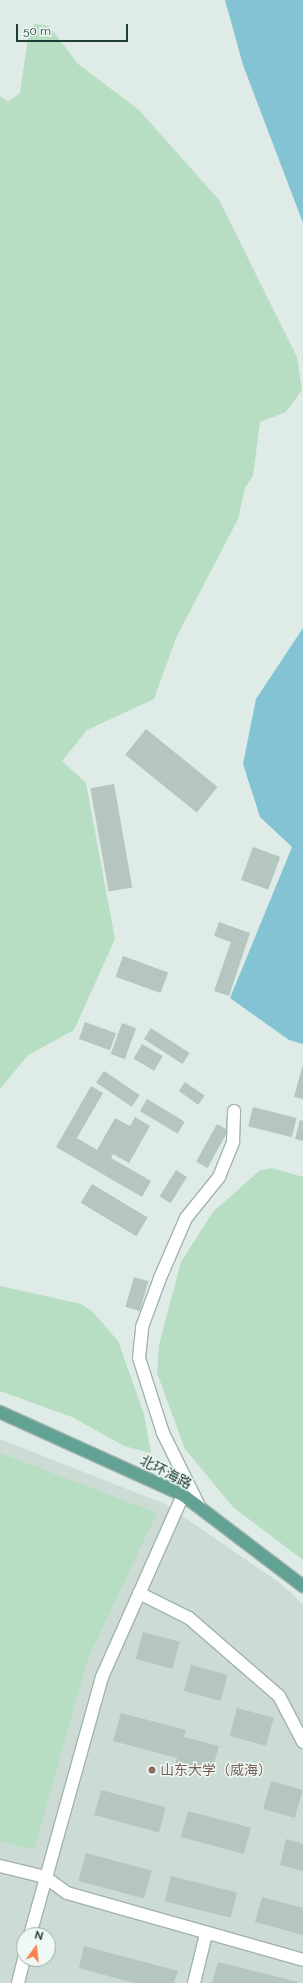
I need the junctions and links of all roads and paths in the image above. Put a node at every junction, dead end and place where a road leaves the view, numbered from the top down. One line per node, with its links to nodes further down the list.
1 (234, 1111): 4 (lane)
2 (0, 1412): 3 (main road, 北环海路)
3 (183, 1495): 4 (main road, 北环海路); 6 (lane)
4 (200, 1508): 5 (main road, 北环海路)
5 (303, 1586)
6 (140, 1593): 7 (lane); 9 (lane)
7 (303, 1742)
8 (0, 1866): 9 (lane)
9 (45, 1877): 10 (lane); 11 (lane)
10 (32, 1927)
11 (206, 1934): 12 (lane); 15 (lane)
12 (303, 1960)
13 (22, 1967): 14 (lane)
14 (18, 1983)
15 (194, 1983)

